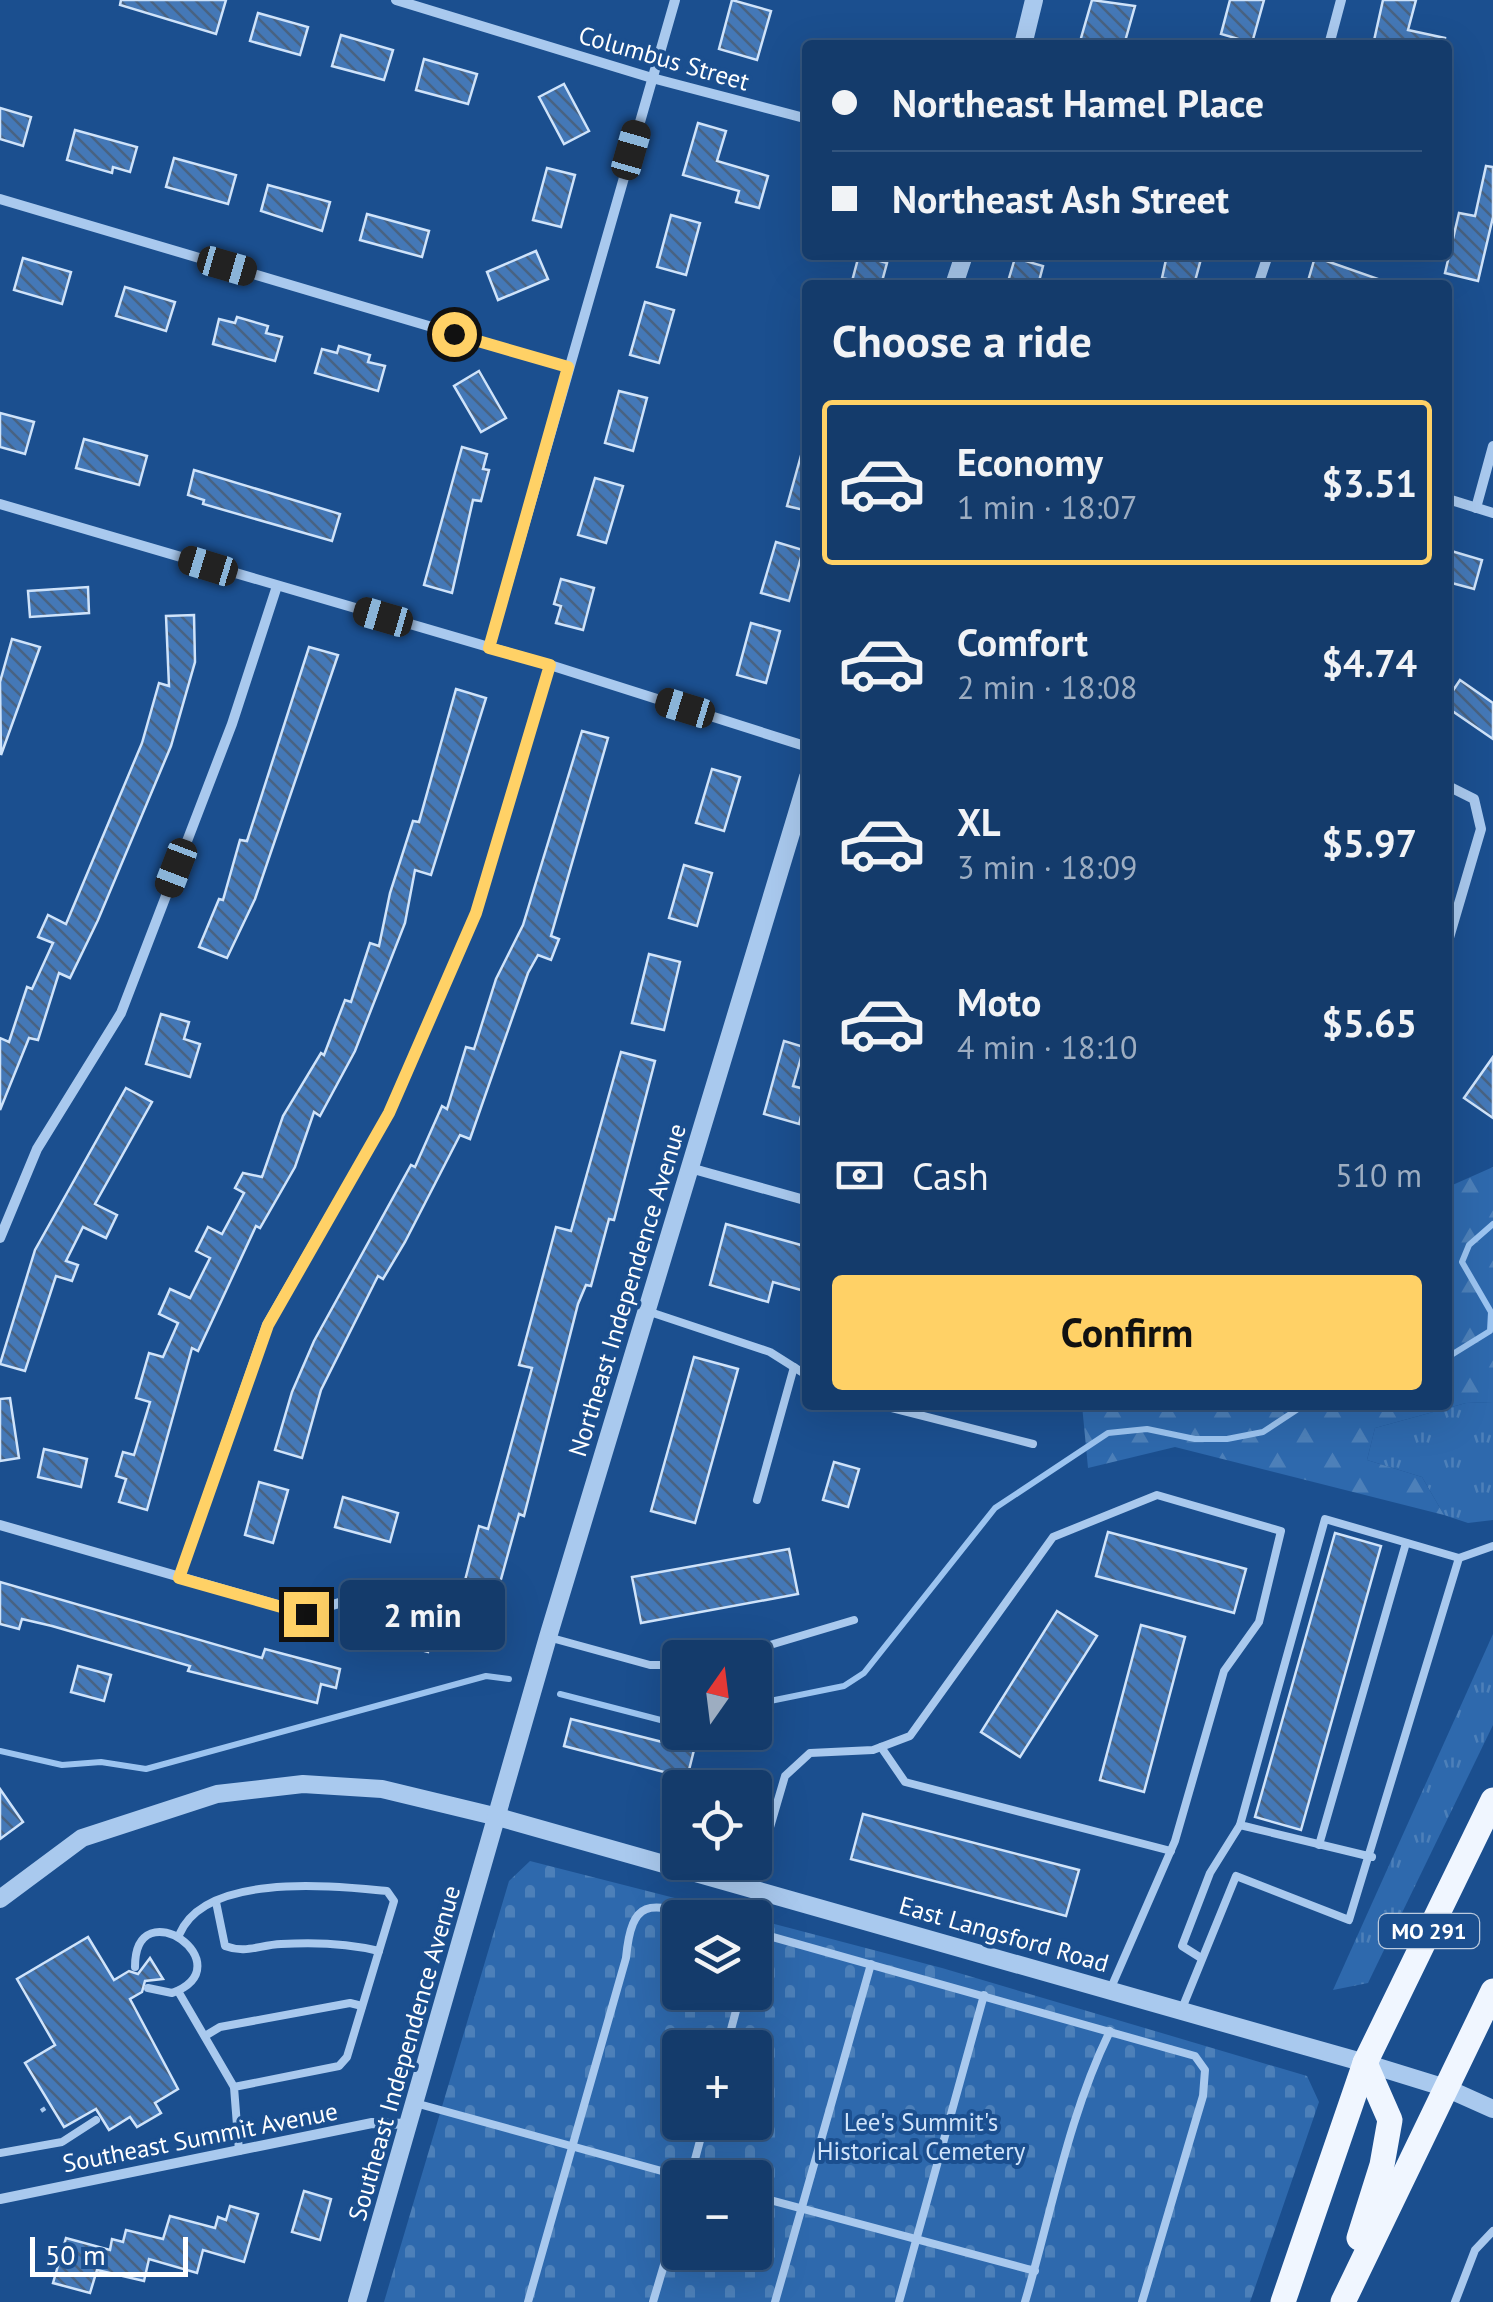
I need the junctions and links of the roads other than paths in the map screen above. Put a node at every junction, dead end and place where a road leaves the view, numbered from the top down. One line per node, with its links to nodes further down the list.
1 (396, 0): 7 (street, Columbus Street)
2 (676, 0): 7 (street)
3 (1034, 0): 5 (street)
4 (1340, 0): 6 (street)
5 (1023, 40)
6 (1330, 40)
7 (652, 78): 8 (street, Columbus Street); 10 (street)
8 (802, 117)
9 (0, 199): 10 (street)
10 (568, 367): 17 (street)
11 (1493, 446): 14 (street)
12 (1452, 499): 14 (street)
13 (0, 505): 16 (street)
14 (1476, 508): 15 (street)
15 (1493, 513)
16 (276, 586): 17 (street); 25 (street)
17 (489, 648): 18 (street)
18 (550, 665): 19 (street); 36 (street)
19 (802, 744)
20 (1452, 788): 22 (street)
21 (802, 798): 23 (street, Northeast Independence Avenue)
22 (1452, 927)
23 (690, 1168): 24 (street); 26 (street, Northeast Independence Avenue)
24 (802, 1199)
25 (0, 1238)
26 (647, 1312): 27 (lane); 39 (street, Northeast Independence Avenue)
27 (794, 1367): 28 (lane); 31 (lane)
28 (802, 1372)
29 (900, 1410): 30 (lane)
30 (1033, 1444)
31 (756, 1500)
32 (0, 1525): 36 (street)
33 (1406, 1542): 35 (lane); 45 (lane); 46 (lane)
34 (1493, 1546): 35 (lane)
35 (1459, 1558): 48 (lane)
36 (179, 1578): 37 (street)
37 (346, 1601)
38 (854, 1620): 40 (lane)
39 (548, 1638): 41 (lane); 44 (street, Northeast Independence Avenue)
40 (772, 1644)
41 (662, 1664)
42 (881, 1747): 47 (lane); 47 (lane); 49 (lane)
43 (1493, 1800): 69 (main road, MO 291)
44 (498, 1817): 49 (street, East Langsford Road); 50 (street, East Langsford Road); 72 (street, Southeast Independence Avenue)
45 (1240, 1826): 46 (lane); 56 (lane)
46 (1318, 1844): 48 (lane)
47 (1172, 1851): 60 (lane)
48 (1372, 1858): 56 (lane)
49 (752, 1889): 60 (street, East Langsford Road)
50 (0, 1899)
51 (216, 1902): 53 (lane); 55 (lane); 55 (lane)
52 (662, 1906): 76 (lane)
53 (179, 1935): 58 (lane); 61 (lane)
54 (772, 1939): 57 (lane)
55 (379, 1951): 64 (lane)
56 (1201, 1958): 65 (lane)
57 (871, 1964): 63 (lane); 82 (lane)
58 (135, 1967)
59 (148, 1988): 61 (lane)
60 (1110, 1990): 65 (street, East Langsford Road)
61 (178, 1991): 67 (lane)
62 (1491, 1995): 68 (main road); 71 (main road)
63 (984, 1996): 66 (lane); 84 (lane)
64 (362, 2006): 67 (lane); 70 (lane)
65 (1182, 2010): 69 (street, East Langsford Road)
66 (1110, 2032): 86 (lane); 93 (lane)
67 (206, 2036): 70 (lane)
68 (1493, 2042)
69 (1365, 2063): 71 (street, East Langsford Road); 94 (main road, MO 291); 95 (main road)
70 (234, 2087): 77 (lane)
71 (1446, 2088): 73 (street, East Langsford Road); 95 (main road)
72 (415, 2103): 75 (street, Southeast Independence Avenue); 76 (lane)
73 (1493, 2109)
74 (96, 2120): 78 (lane)
75 (409, 2124): 77 (street, Southeast Summit Avenue); 87 (street, Southeast Independence Avenue)
76 (572, 2146): 79 (lane); 88 (lane)
77 (239, 2151): 80 (street, Southeast Summit Avenue)
78 (0, 2154)
79 (662, 2171)
80 (1, 2195)
81 (772, 2201): 82 (lane)
82 (803, 2209): 84 (lane); 90 (lane)
83 (1493, 2231): 96 (lane)
84 (917, 2239): 86 (lane); 91 (lane)
85 (662, 2270): 89 (lane)
86 (1034, 2271): 92 (lane)
87 (358, 2302)
88 (528, 2302)
89 (653, 2302)
90 (775, 2302)
91 (898, 2302)
92 (1026, 2302)
93 (1142, 2302)
94 (1283, 2302)
95 (1341, 2302)
96 (1455, 2302)

